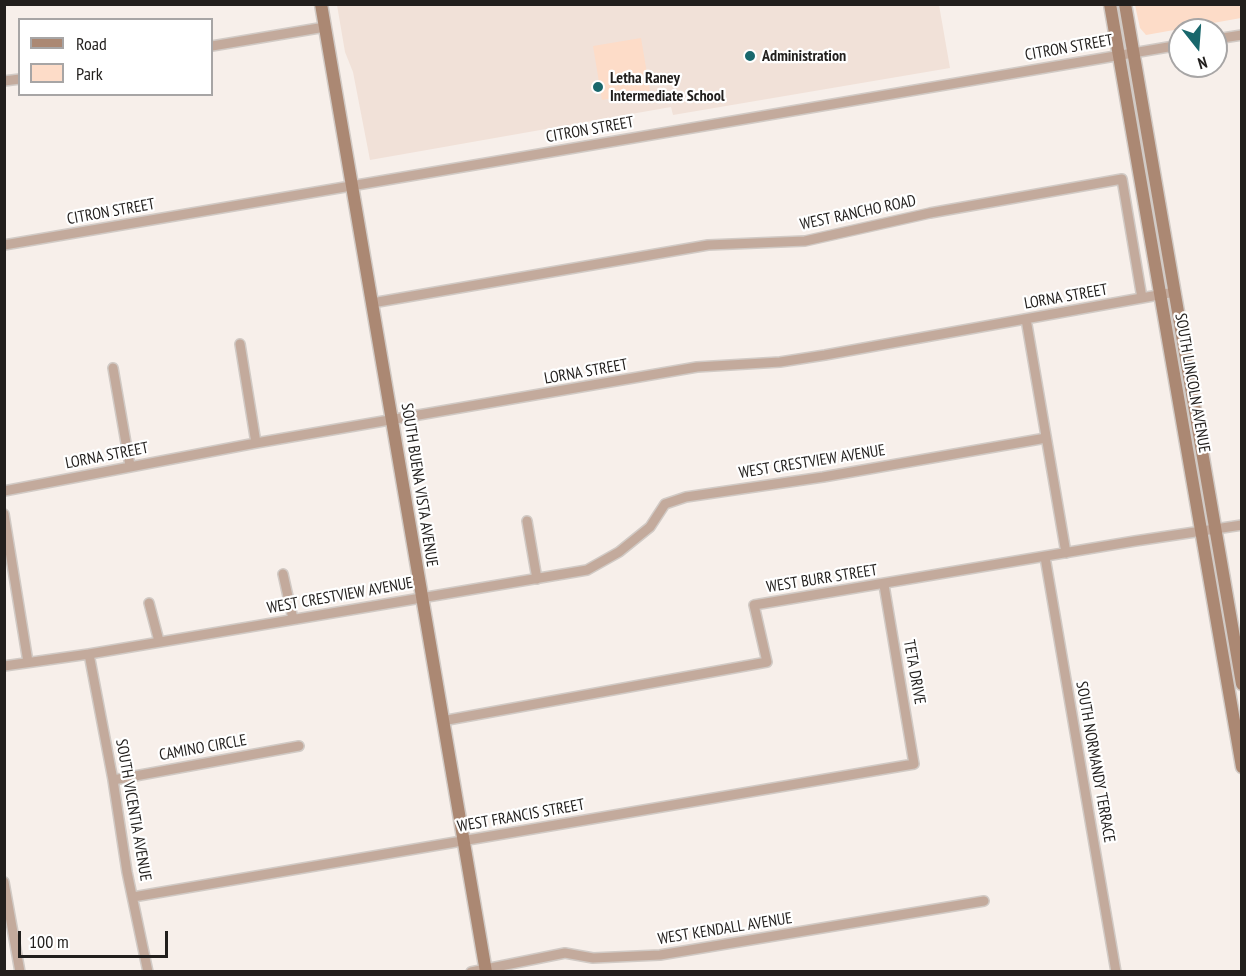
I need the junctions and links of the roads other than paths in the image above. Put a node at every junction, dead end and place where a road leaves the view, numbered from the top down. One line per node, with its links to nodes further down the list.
1 (321, 4): 4 (main road, SOUTH BUENA VISTA AVENUE)
2 (1110, 4): 8 (main road, SOUTH LINCOLN AVENUE)
3 (1125, 4): 7 (main road, SOUTH LINCOLN AVENUE)
4 (325, 27): 5 (street); 9 (main road, SOUTH BUENA VISTA AVENUE)
5 (213, 46)
6 (1168, 47): 7 (street, CITRON STREET)
7 (1133, 53): 8 (street, CITRON STREET); 11 (main road, SOUTH LINCOLN AVENUE)
8 (1119, 55): 9 (street, CITRON STREET); 12 (main road, SOUTH LINCOLN AVENUE)
9 (351, 186): 10 (street, CITRON STREET); 14 (main road, SOUTH BUENA VISTA AVENUE)
10 (4, 245)
11 (1174, 292): 12 (street, LORNA STREET); 26 (main road, SOUTH LINCOLN AVENUE)
12 (1160, 295): 13 (street, LORNA STREET); 27 (main road, SOUTH LINCOLN AVENUE)
13 (1143, 298): 14 (street, WEST RANCHO ROAD); 15 (street, LORNA STREET)
14 (372, 303): 18 (main road, SOUTH BUENA VISTA AVENUE)
15 (1026, 319): 18 (street, LORNA STREET); 19 (street)
16 (240, 344): 20 (street)
17 (113, 368): 21 (street)
18 (392, 421): 20 (street, LORNA STREET); 33 (main road, SOUTH BUENA VISTA AVENUE)
19 (1046, 438): 28 (street); 31 (street, WEST CRESTVIEW AVENUE)
20 (256, 443): 21 (street, LORNA STREET)
21 (130, 466): 22 (street, LORNA STREET)
22 (4, 491)
23 (4, 514): 38 (street)
24 (527, 521): 31 (street)
25 (1242, 525): 26 (street, WEST BURR STREET)
26 (1215, 529): 27 (street, WEST BURR STREET); 40 (main road, SOUTH LINCOLN AVENUE)
27 (1201, 531): 28 (street, WEST BURR STREET); 44 (main road, SOUTH LINCOLN AVENUE)
28 (1066, 554): 29 (street, WEST BURR STREET)
29 (1045, 557): 32 (street, WEST BURR STREET); 54 (street, SOUTH NORMANDY TERRACE)
30 (283, 574): 35 (street)
31 (537, 579): 33 (street, WEST CRESTVIEW AVENUE)
32 (884, 585): 41 (street, WEST BURR STREET); 43 (street, TETA DRIVE)
33 (421, 598): 35 (street, WEST CRESTVIEW AVENUE); 41 (main road, SOUTH BUENA VISTA AVENUE)
34 (149, 603): 36 (street)
35 (293, 619): 36 (street, WEST CRESTVIEW AVENUE)
36 (159, 641): 37 (street, WEST CRESTVIEW AVENUE)
37 (89, 654): 38 (street, WEST CRESTVIEW AVENUE); 45 (street, SOUTH VICENTIA AVENUE)
38 (28, 662): 39 (street, WEST CRESTVIEW AVENUE)
39 (4, 666)
40 (1242, 684)
41 (442, 721): 46 (main road, SOUTH BUENA VISTA AVENUE)
42 (299, 746): 45 (street, CAMINO CIRCLE)
43 (914, 764): 46 (street, WEST FRANCIS STREET)
44 (1242, 767)
45 (113, 780): 48 (street, SOUTH VICENTIA AVENUE)
46 (464, 841): 48 (street, WEST FRANCIS STREET); 50 (main road, SOUTH BUENA VISTA AVENUE)
47 (4, 882): 51 (street)
48 (133, 897): 52 (street, SOUTH VICENTIA AVENUE)
49 (984, 901): 50 (street, WEST KENDALL AVENUE)
50 (485, 970): 53 (street, WEST KENDALL AVENUE)
51 (20, 972)
52 (148, 972)
53 (471, 972)
54 (1116, 972)

